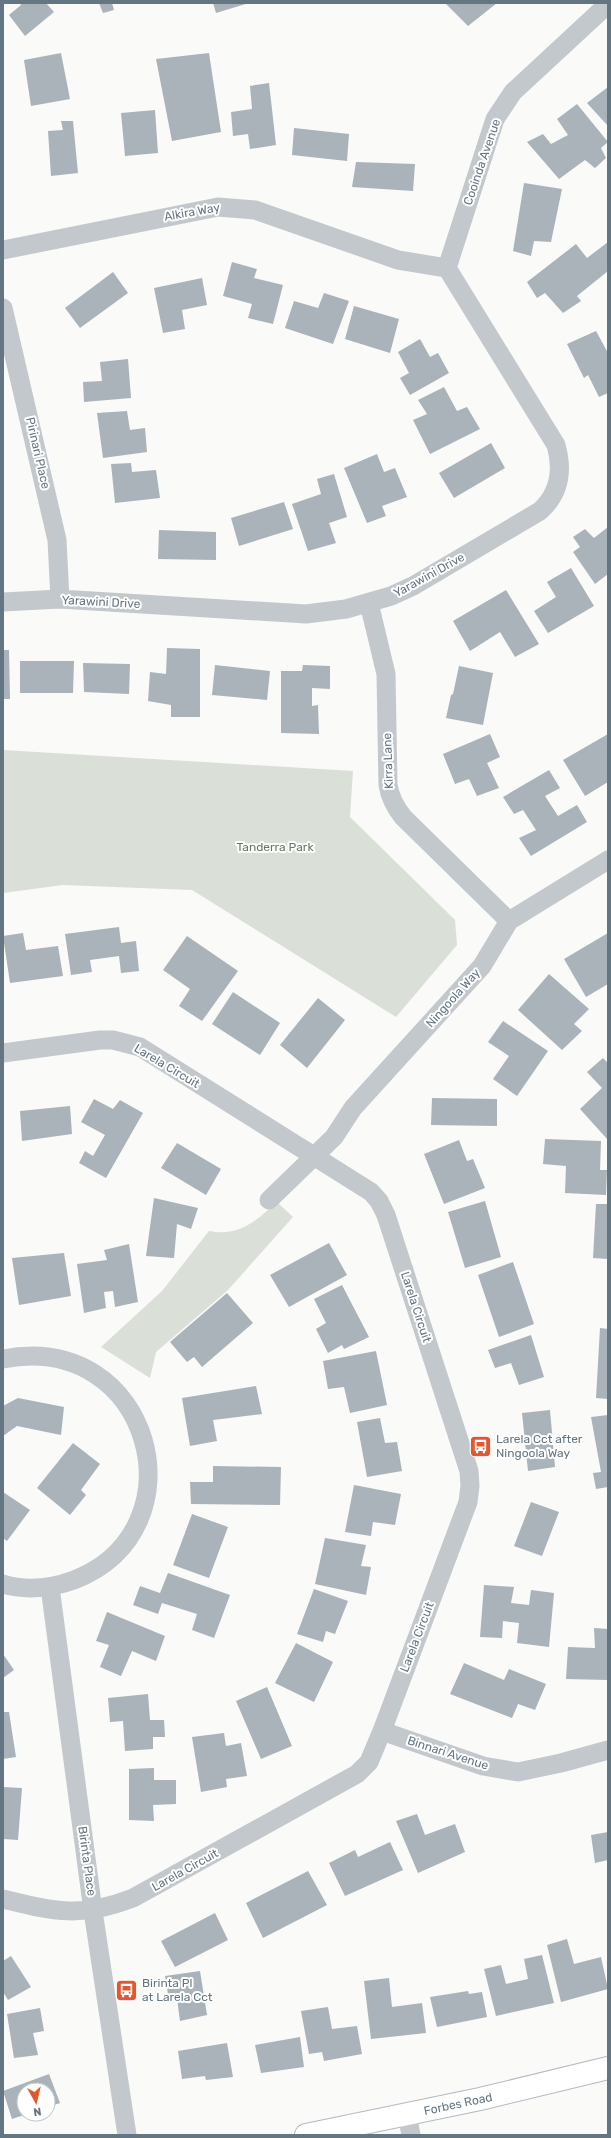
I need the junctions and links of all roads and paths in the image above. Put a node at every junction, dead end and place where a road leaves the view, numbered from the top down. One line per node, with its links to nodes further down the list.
1 (608, 4): 3 (street, Cooinda Avenue)
2 (3, 250): 3 (street, Alkira Way)
3 (447, 268): 7 (street, Yarawini Drive)
4 (3, 308): 5 (street, Pirinari Place)
5 (60, 599): 6 (street, Yarawini Drive); 7 (street, Yarawini Drive)
6 (3, 602)
7 (369, 603): 9 (street, Kirra Lane)
8 (608, 860): 9 (street, Ningoola Way)
9 (509, 921): 11 (street, Ningoola Way)
10 (3, 1054): 11 (street, Larela Circuit)
11 (313, 1156): 12 (street); 16 (street, Larela Circuit)
12 (269, 1200)
13 (3, 1358): 15 (street)
14 (3, 1584): 15 (street)
15 (50, 1587): 19 (street, Birinta Place)
16 (382, 1731): 17 (street, Binnari Avenue); 19 (street, Larela Circuit)
17 (608, 1750)
18 (3, 1899): 19 (street, Larela Circuit)
19 (94, 1911): 22 (street, Birinta Place)
20 (608, 2068): 21 (main road, Forbes Road)
21 (409, 2125): 23 (main road, Forbes Road)
22 (127, 2135)
23 (306, 2135)

